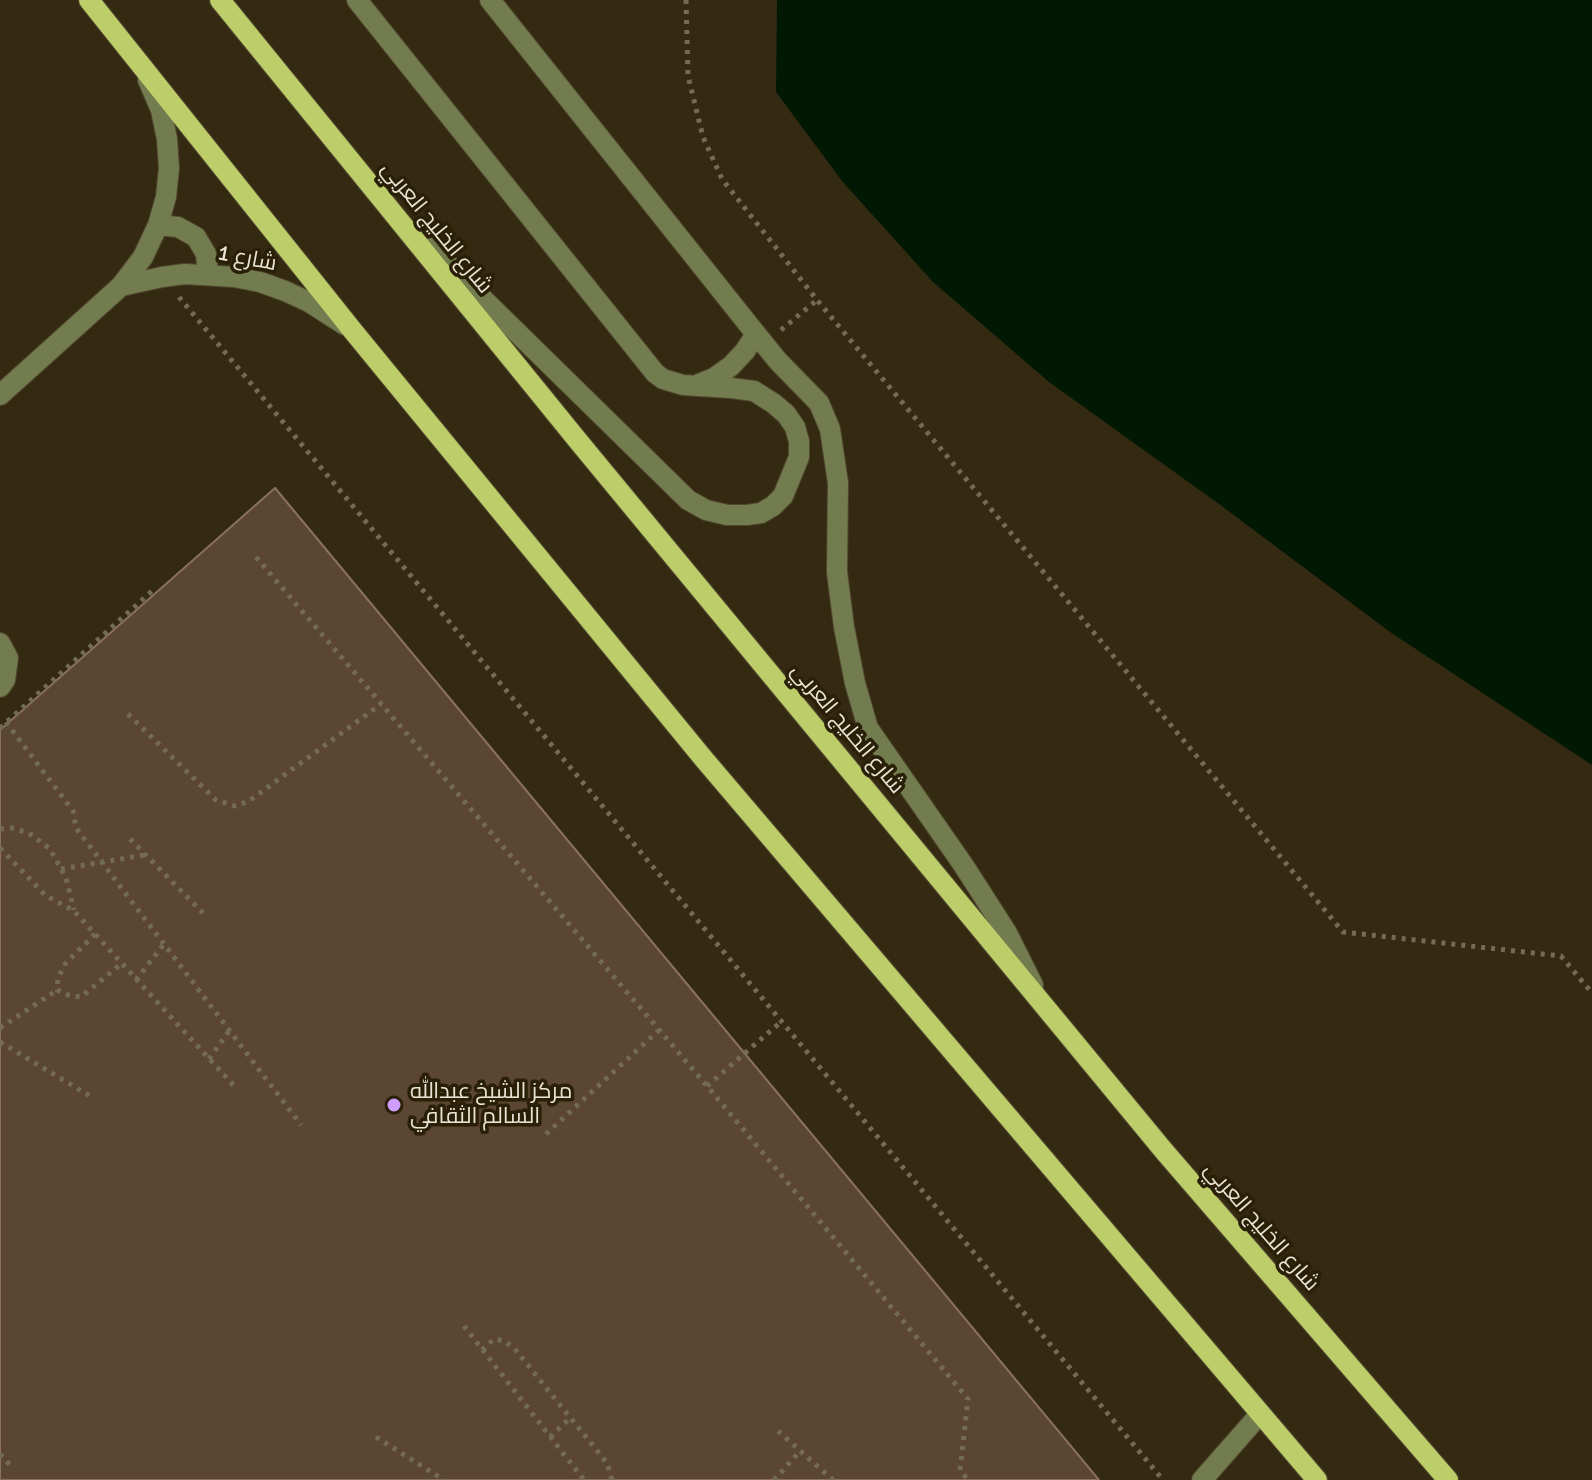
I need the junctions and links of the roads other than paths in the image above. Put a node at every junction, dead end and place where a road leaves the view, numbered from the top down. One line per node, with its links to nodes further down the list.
1 (89, 0): 5 (main road)
2 (220, 0): 6 (main road, شارع الخليج العربي)
3 (357, 0): 12 (street)
4 (490, 0): 11 (street)
5 (135, 59): 7 (street, شارع 1); 10 (main road)
6 (384, 202): 12 (street); 16 (main road, شارع الخليج العربي)
7 (158, 225): 8 (street); 9 (street, شارع 1)
8 (208, 274): 9 (street, شارع 1); 10 (street, شارع 1)
9 (121, 286): 13 (street, شارع 1)
10 (353, 331): 17 (main road)
11 (761, 339): 12 (street); 16 (street)
12 (696, 386)
13 (0, 395)
14 (0, 643): 15 (street)
15 (0, 687)
16 (1042, 1003): 20 (main road, شارع الخليج العربي)
17 (1260, 1414): 18 (street); 19 (main road)
18 (1202, 1480)
19 (1317, 1480)
20 (1448, 1480)

